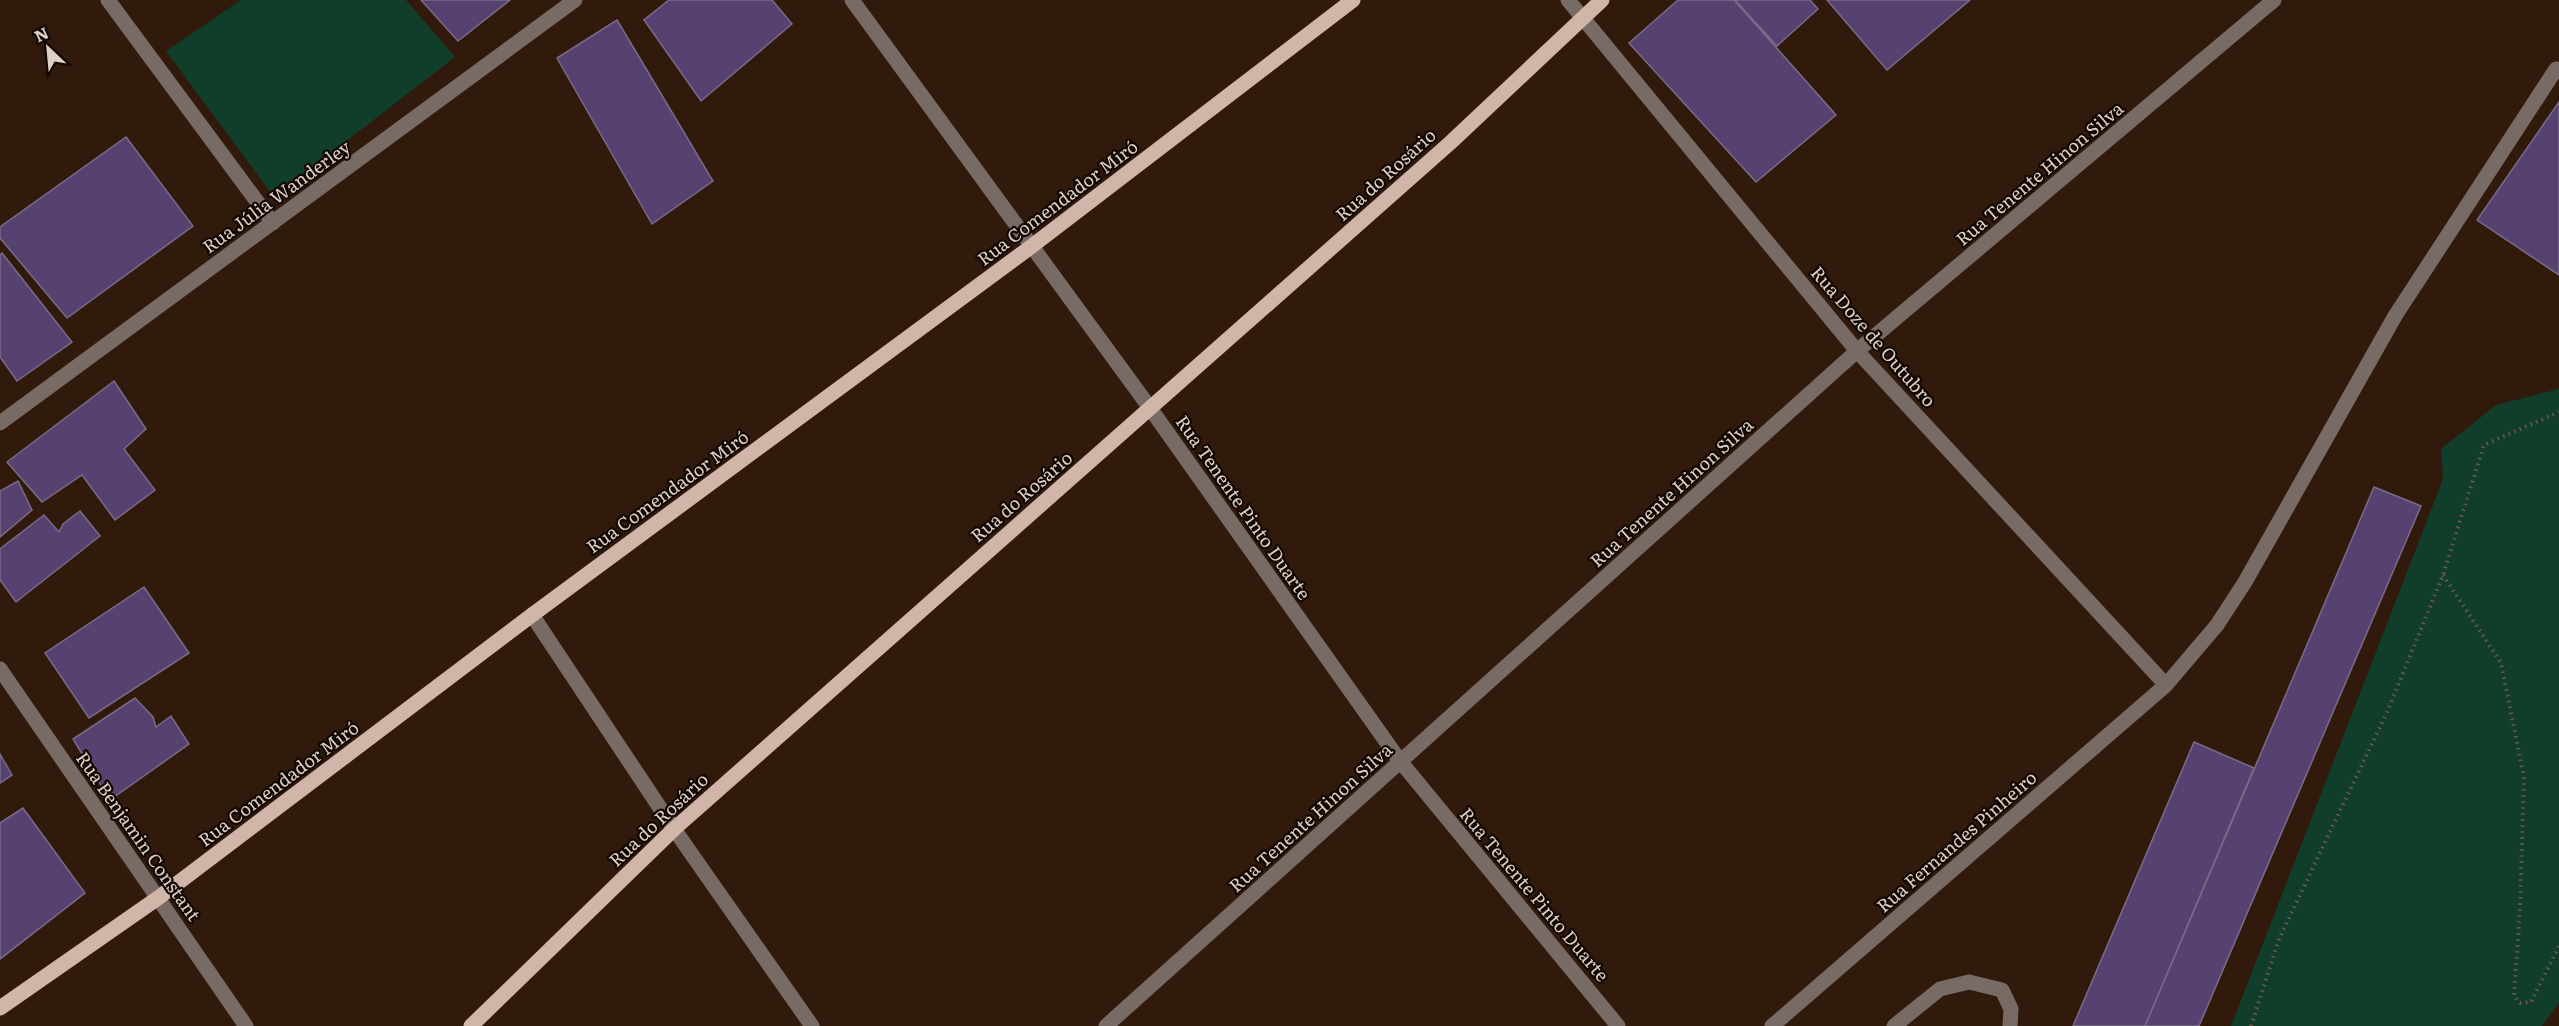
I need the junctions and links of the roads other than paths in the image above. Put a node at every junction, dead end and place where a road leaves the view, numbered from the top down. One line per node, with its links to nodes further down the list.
1 (108, 0): 10 (street)
2 (575, 0): 10 (street, Rua Júlia Wanderley)
3 (852, 0): 11 (street, Rua Tenente Pinto Duarte)
4 (1353, 0): 11 (main road, Rua Comendador Miró)
5 (1569, 0): 8 (street, Rua Doze de Outubro)
6 (1602, 0): 8 (main road, Rua do Rosário)
7 (2274, 0): 12 (street, Rua Tenente Hinon Silva)
8 (1583, 17): 12 (street, Rua Doze de Outubro); 13 (main road, Rua do Rosário)
9 (2556, 69): 17 (street, Rua Fernandes Pinheiro)
10 (273, 223): 14 (street, Rua Júlia Wanderley)
11 (1032, 246): 13 (street, Rua Tenente Pinto Duarte); 15 (main road, Rua Comendador Miró)
12 (1857, 351): 17 (street, Rua Doze de Outubro); 18 (street, Rua Tenente Hinon Silva)
13 (1150, 408): 18 (street, Rua Tenente Pinto Duarte); 19 (main road, Rua do Rosário)
14 (0, 423)
15 (532, 615): 19 (street); 20 (main road, Rua Comendador Miró)
16 (0, 669): 20 (street, Rua Benjamin Constant)
17 (2166, 685): 27 (street, Rua Fernandes Pinheiro)
18 (1400, 761): 25 (street, Rua Tenente Hinon Silva); 26 (street, Rua Tenente Pinto Duarte)
19 (674, 829): 23 (main road, Rua do Rosário); 24 (street)
20 (158, 898): 21 (main road, Rua Comendador Miró); 22 (street, Rua Benjamin Constant)
21 (0, 1008)
22 (246, 1026)
23 (471, 1026)
24 (812, 1026)
25 (1106, 1026)
26 (1618, 1026)
27 (1772, 1026)
28 (1894, 1026): 29 (street)
29 (2010, 1026)

